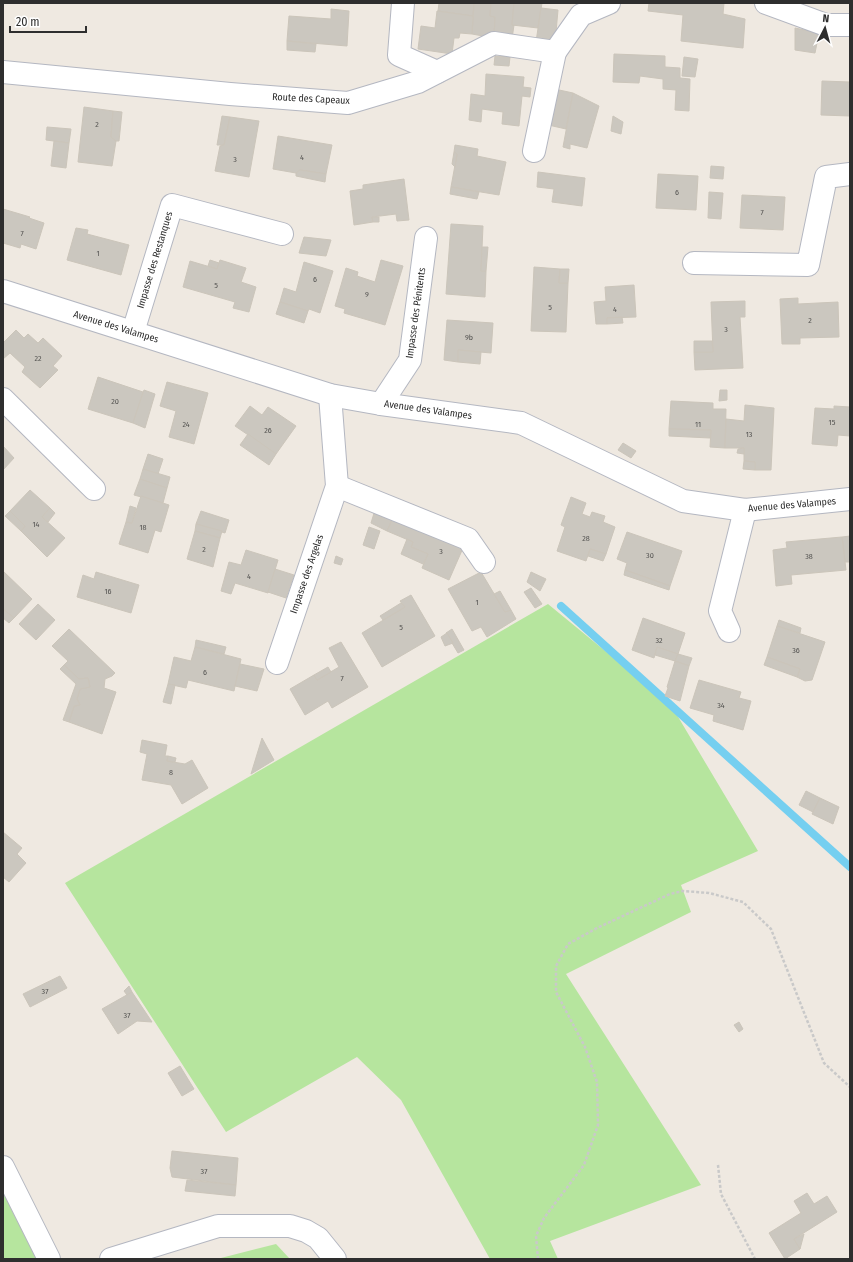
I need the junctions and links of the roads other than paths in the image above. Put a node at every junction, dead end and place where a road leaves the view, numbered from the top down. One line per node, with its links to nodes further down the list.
1 (403, 3): 7 (street)
2 (609, 3): 5 (street)
3 (766, 3): 4 (street)
4 (850, 25)
5 (555, 52): 7 (street, Route des Capeaux); 8 (street)
6 (3, 72): 7 (street, Route des Capeaux)
7 (437, 72)
8 (534, 151)
9 (850, 174): 12 (street)
10 (282, 234): 14 (street, Impasse des Restanques)
11 (426, 238): 17 (street, Impasse des Pénitents)
12 (694, 264)
13 (3, 291): 14 (street, Avenue des Valampes)
14 (134, 332): 15 (street, Avenue des Valampes)
15 (330, 395): 17 (street, Avenue des Valampes); 18 (street, Impasse des Argelas)
16 (3, 399): 19 (street)
17 (381, 404): 21 (street, Avenue des Valampes)
18 (337, 486): 22 (street); 24 (street, Impasse des Argelas)
19 (94, 489)
20 (850, 499): 21 (street, Avenue des Valampes)
21 (744, 510): 23 (street)
22 (484, 562)
23 (729, 631)
24 (277, 663)
25 (3, 1166): 26 (street)
26 (49, 1259)
27 (111, 1259): 28 (street)
28 (336, 1259)

